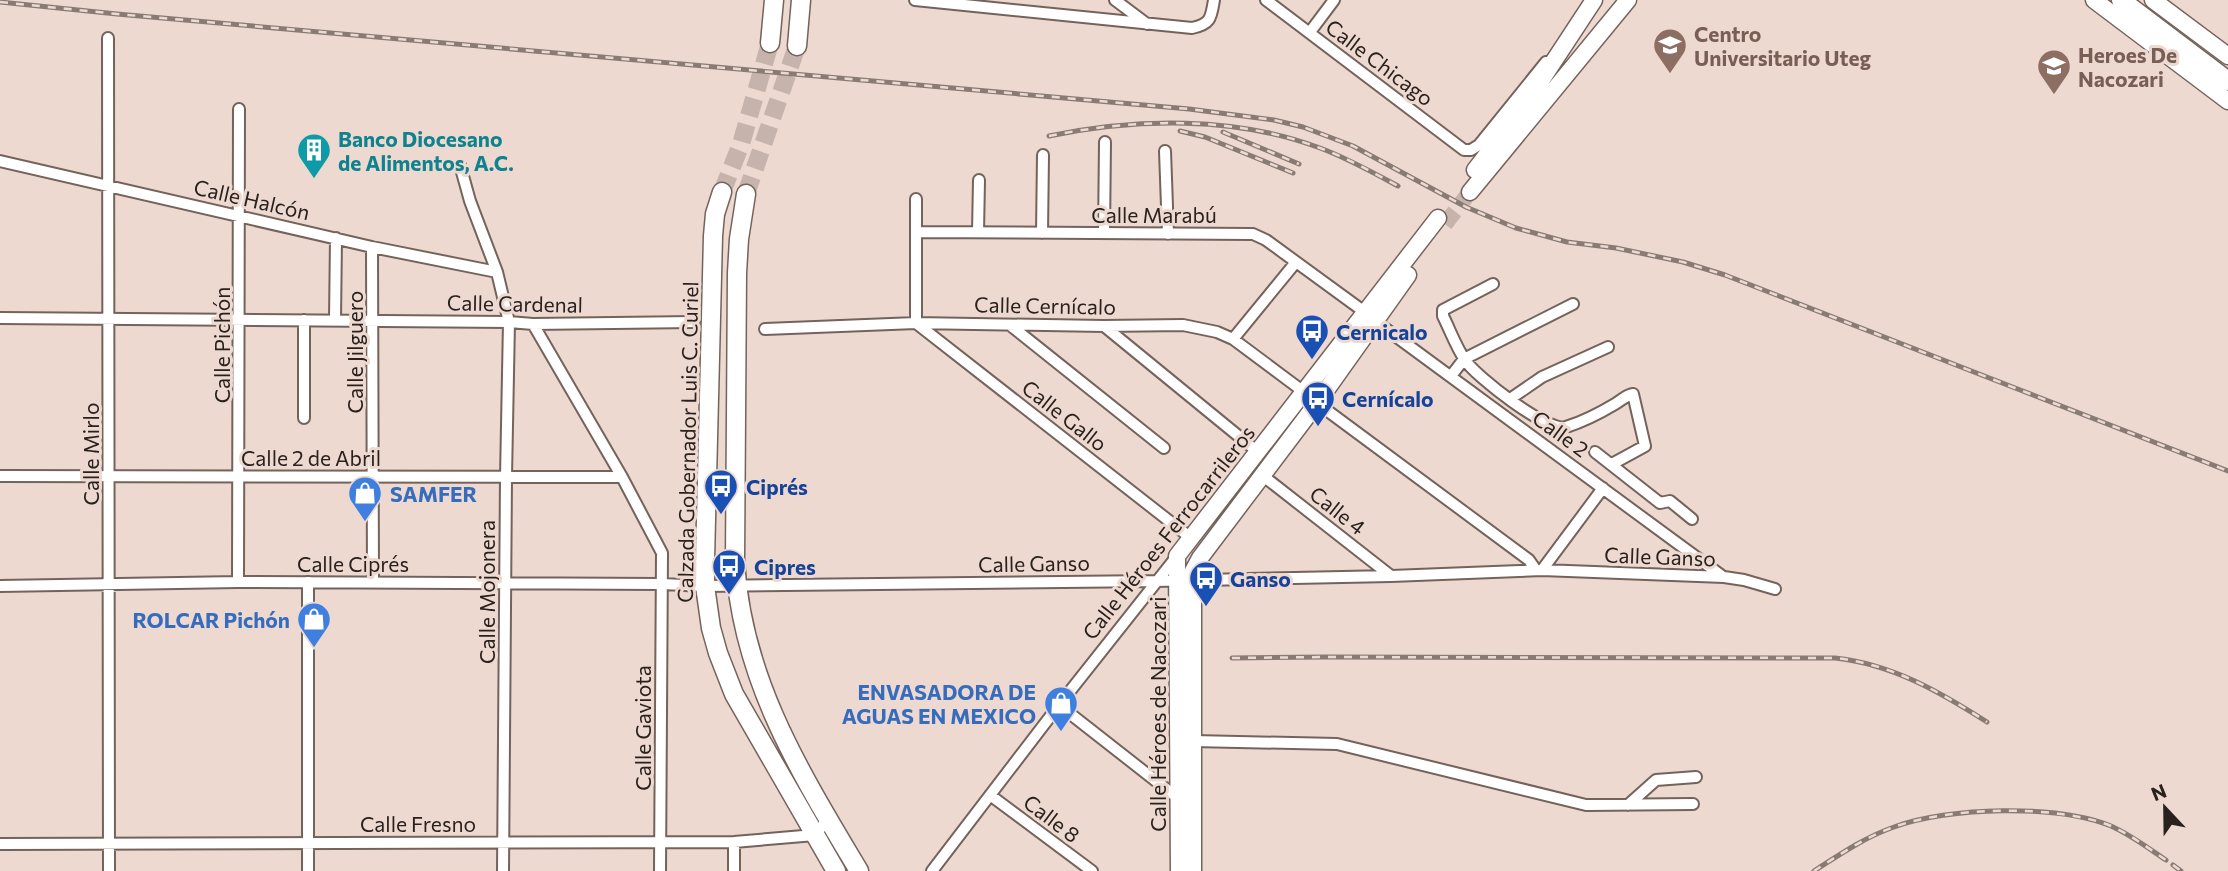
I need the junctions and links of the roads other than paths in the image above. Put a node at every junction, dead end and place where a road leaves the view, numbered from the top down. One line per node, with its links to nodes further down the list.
1 (774, 0): 17 (main road)
2 (800, 0): 18 (main road)
3 (915, 0): 13 (street)
4 (1115, 0): 14 (street)
5 (1214, 0): 14 (street)
6 (1266, 0): 15 (street, Calle Chicago)
7 (1334, 0): 15 (street)
8 (1594, 0): 19 (main road)
9 (2121, 0): 21 (main road)
10 (2153, 0): 20 (main road)
11 (2098, 1): 22 (main road)
12 (1622, 2): 19 (main road)
13 (994, 4): 14 (street)
14 (1147, 24)
15 (1310, 32): 19 (street, Calle Chicago)
16 (108, 38): 30 (street, Calle Mirlo)
17 (770, 43)
18 (797, 46)
19 (1565, 46)
20 (2228, 56)
21 (2228, 81)
22 (2228, 101)
23 (239, 109): 34 (street, Calle Pichón)
24 (1105, 142): 39 (street)
25 (1165, 151): 40 (street)
26 (1043, 155): 38 (street)
27 (0, 161): 30 (street, Calle Halcón)
28 (460, 164): 44 (street, Calle Mojonera)
29 (979, 180): 37 (street)
30 (107, 185): 34 (street, Calle Halcón); 49 (street, Calle Mirlo)
31 (722, 192): 96 (main road, Calzada Gobernador Luis C. Curiel)
32 (746, 194): 94 (main road)
33 (916, 199): 36 (street)
34 (240, 215): 41 (street, Calle Halcón); 50 (street, Calle Pichón)
35 (1441, 221): 47 (main road, Calle Héroes Ferrocarrileros)
36 (916, 232): 37 (street, Calle Marabú); 56 (street)
37 (978, 232): 38 (street, Calle Marabú)
38 (1042, 233): 39 (street, Calle Marabú)
39 (1104, 233): 40 (street, Calle Marabú)
40 (1168, 234): 43 (street, Calle Marabú)
41 (336, 238): 42 (street, Calle Halcón); 52 (street)
42 (372, 247): 44 (street, Calle Halcón); 53 (street, Calle Jilguero)
43 (1296, 262): 47 (street, Calle Marabú); 61 (street)
44 (497, 272): 54 (street, Calle Mojonera)
45 (1493, 284): 63 (street)
46 (1573, 304): 63 (street)
47 (1370, 317): 64 (street, Calle 2); 65 (main road, Calle Héroes Ferrocarrileros)
48 (0, 318): 49 (street, Calle Cardenal)
49 (109, 319): 50 (street, Calle Cardenal); 76 (street, Calle Mirlo)
50 (240, 320): 51 (street, Calle Cardenal); 74 (street, Calle Pichón)
51 (304, 320): 52 (street, Calle Cardenal); 67 (street)
52 (335, 320): 53 (street, Calle Cardenal)
53 (373, 320): 54 (street, Calle Cardenal); 75 (street, Calle Jilguero)
54 (509, 321): 57 (street, Calle Cardenal); 77 (street, Calle Mojonera)
55 (694, 322): 57 (street, Calle Cardenal)
56 (916, 323): 58 (street, Calle Cernícalo); 60 (street, Calle Cernícalo); 81 (street, Calle Gallo)
57 (533, 324): 78 (street, Calle Gaviota)
58 (1010, 325): 59 (street, Calle Cernícalo); 68 (street)
59 (1104, 326): 61 (street, Calle Cernícalo); 69 (street)
60 (765, 329)
61 (1233, 339): 65 (street, Calle Cernícalo)
62 (1608, 347): 66 (street)
63 (1464, 359): 64 (street); 66 (street)
64 (1451, 376): 79 (street, Calle 2)
65 (1311, 398): 69 (main road, Calle Héroes Ferrocarrileros); 72 (main road, Calle Héroes Ferrocarrileros); 83 (street, Calle Cernícalo)
66 (1510, 399): 71 (street)
67 (304, 418)
68 (1164, 449)
69 (1258, 452): 81 (main road, Calle Héroes Ferrocarrileros)
70 (1595, 452): 71 (street)
71 (1612, 464): 80 (street)
72 (1262, 475): 84 (street, Calle 4); 86 (main road, Calle Héroes Ferrocarrileros)
73 (0, 476): 76 (street, Calle 2 de Abril)
74 (240, 476): 75 (street, Calle 2 de Abril); 76 (street, Calle 2 de Abril); 88 (street, Calle Pichón)
75 (373, 476): 77 (street, Calle 2 de Abril); 90 (street, Calle Jilguero)
76 (110, 477): 91 (street, Calle Mirlo)
77 (506, 477): 78 (street, Calle 2 de Abril); 92 (street, Calle Mojonera)
78 (622, 477): 93 (street, Calle Gaviota)
79 (1603, 488): 83 (street); 85 (street, Calle 2)
80 (1692, 519)
81 (1191, 538): 82 (main road, Calle Héroes Ferrocarrileros)
82 (1177, 556): 86 (main road, Calle Héroes de Nacozari); 87 (street, Calle Héroes Ferrocarrileros)
83 (1539, 570): 84 (street, Calle Ganso); 85 (street, Calle Ganso)
84 (1391, 576): 86 (street, Calle Ganso)
85 (1724, 577): 97 (street, Calle Ganso)
86 (1185, 580): 87 (street, Calle Ganso); 99 (main road, Calle Héroes de Nacozari); 102 (main road, Calle Héroes de Nacozari)
87 (1156, 581): 94 (street, Calle Ganso); 98 (street, Calle Héroes Ferrocarrileros)
88 (238, 582): 89 (street, Calle Ciprés); 91 (street, Calle Ciprés)
89 (308, 582): 90 (street, Calle Ciprés); 111 (street)
90 (373, 582): 92 (street, Calle Ciprés)
91 (108, 583): 95 (street, Calle Ciprés); 110 (street, Calle Mirlo)
92 (506, 583): 93 (street, Calle Ciprés); 108 (street, Calle Mojonera)
93 (662, 584): 96 (street, Calle Ciprés); 107 (street, Calle Gaviota)
94 (737, 585): 96 (street, Calle Ganso); 105 (main road)
95 (0, 586)
96 (705, 586): 106 (main road, Calzada Gobernador Luis C. Curiel)
97 (1775, 589)
98 (1059, 705): 101 (street, Calle Héroes Ferrocarrileros); 102 (street)
99 (1193, 741): 104 (street); 123 (main road, Calle Héroes de Nacozari)
100 (1696, 778): 104 (street)
101 (990, 795): 120 (street, Calle Héroes Ferrocarrileros); 121 (street, Calle 8)
102 (1179, 799): 122 (main road, Calle Héroes de Nacozari)
103 (1693, 804): 104 (street)
104 (1628, 805)
105 (828, 819): 106 (street); 119 (main road)
106 (815, 835): 109 (street, Calle Fresno); 118 (main road, Calzada Gobernador Luis C. Curiel)
107 (661, 841): 108 (street, Calle Fresno); 109 (street, Calle Fresno); 116 (street, Calle Gaviota)
108 (503, 842): 111 (street, Calle Fresno); 115 (street, Calle Mojonera)
109 (734, 842): 117 (street)
110 (109, 843): 111 (street, Calle Fresno); 112 (street, Calle Fresno); 113 (street, Calle Mirlo)
111 (308, 843): 114 (street)
112 (0, 844)
113 (109, 871)
114 (308, 871)
115 (503, 871)
116 (660, 871)
117 (733, 871)
118 (836, 871)
119 (859, 871)
120 (932, 871)
121 (1091, 871)
122 (1179, 871)
123 (1194, 871)

